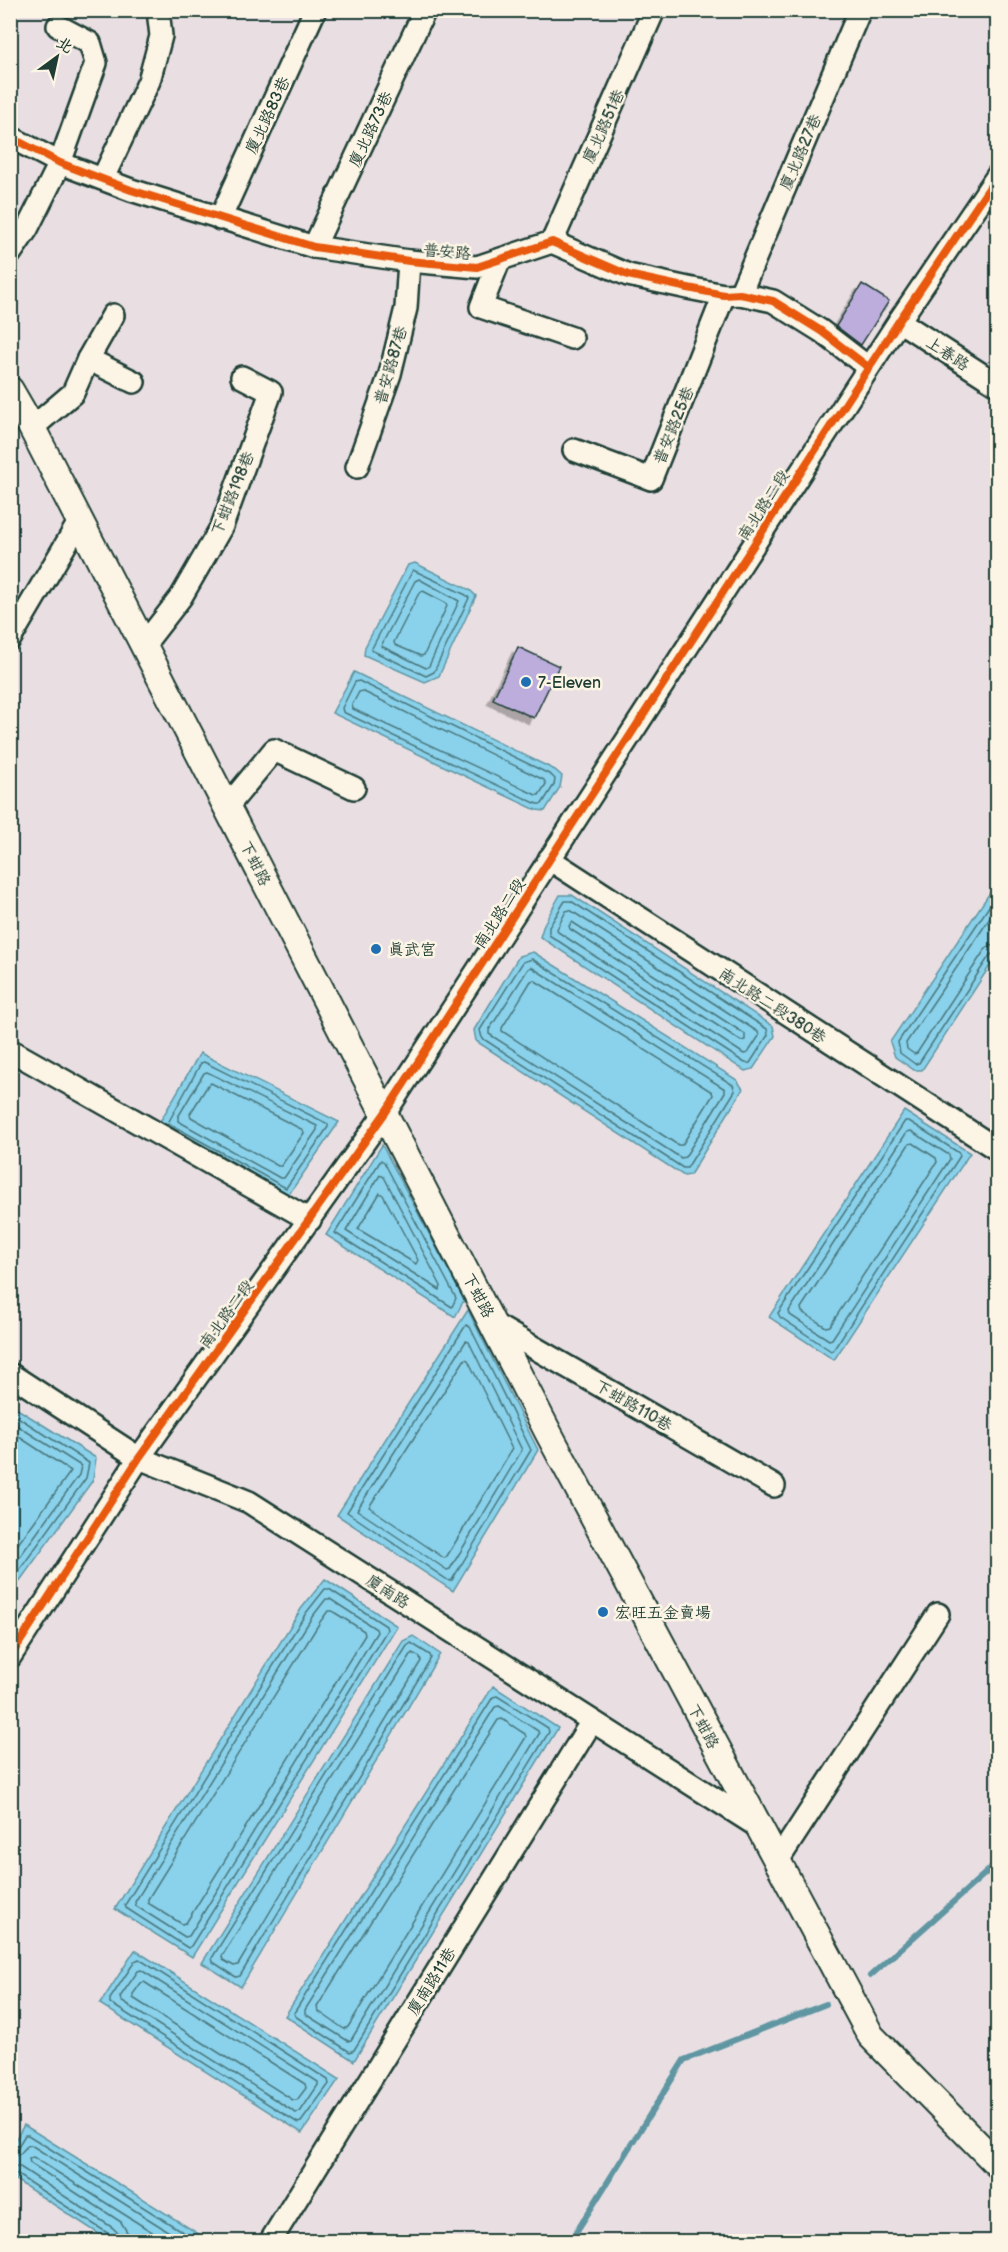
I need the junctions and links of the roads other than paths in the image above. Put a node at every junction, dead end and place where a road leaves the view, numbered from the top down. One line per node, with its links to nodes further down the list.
1 (158, 10): 10 (street)
2 (315, 10): 11 (street, 廈北路83巷)
3 (425, 10): 13 (street, 廈北路73巷)
4 (654, 10): 12 (street, 廈北路51巷)
5 (860, 10): 17 (street, 廈北路27巷)
6 (58, 26): 8 (street)
7 (10, 137): 8 (street, 普安路)
8 (60, 162): 10 (street, 普安路); 14 (street)
9 (998, 175): 19 (street, 南北路二段)
10 (103, 178): 11 (street, 普安路)
11 (220, 219): 13 (street, 普安路)
12 (552, 242): 16 (street, 普安路); 17 (street)
13 (314, 247): 15 (street, 普安路)
14 (10, 254)
15 (409, 261): 16 (street, 普安路); 29 (street, 普安路87巷)
16 (499, 261): 20 (street)
17 (732, 294): 22 (street); 28 (street, 普安路25巷)
18 (114, 315): 21 (street)
19 (899, 321): 22 (street, 南北路二段); 25 (street, 上春路)
20 (572, 338)
21 (88, 358): 24 (street); 27 (street)
22 (868, 367): 35 (street, 南北路二段)
23 (242, 377): 32 (street, 下蚶路198巷)
24 (134, 382)
25 (998, 385)
26 (10, 390): 27 (main road, 下蚶路)
27 (32, 428): 30 (main road, 下蚶路)
28 (574, 450)
29 (357, 467)
30 (79, 522): 31 (street); 32 (main road, 下蚶路)
31 (10, 639)
32 (143, 646): 34 (main road, 下蚶路)
33 (354, 788): 34 (street)
34 (227, 807): 37 (main road, 下蚶路)
35 (549, 860): 37 (street, 南北路二段); 38 (street, 南北路二段380巷)
36 (10, 1050): 39 (street)
37 (385, 1113): 39 (street, 南北路二段); 40 (main road, 下蚶路)
38 (998, 1150)
39 (310, 1220): 42 (street, 南北路二段)
40 (495, 1325): 43 (street, 下蚶路110巷); 47 (main road, 下蚶路)
41 (10, 1374): 42 (street, 廈南路)
42 (139, 1458): 45 (street, 南北路二段); 46 (street, 廈南路)
43 (774, 1486)
44 (938, 1614): 48 (street)
45 (10, 1658)
46 (592, 1720): 47 (street, 廈南路); 50 (street, 廈南路11巷)
47 (757, 1826): 48 (main road, 下蚶路)
48 (777, 1862): 49 (main road, 下蚶路)
49 (998, 2165)
50 (270, 2241)

